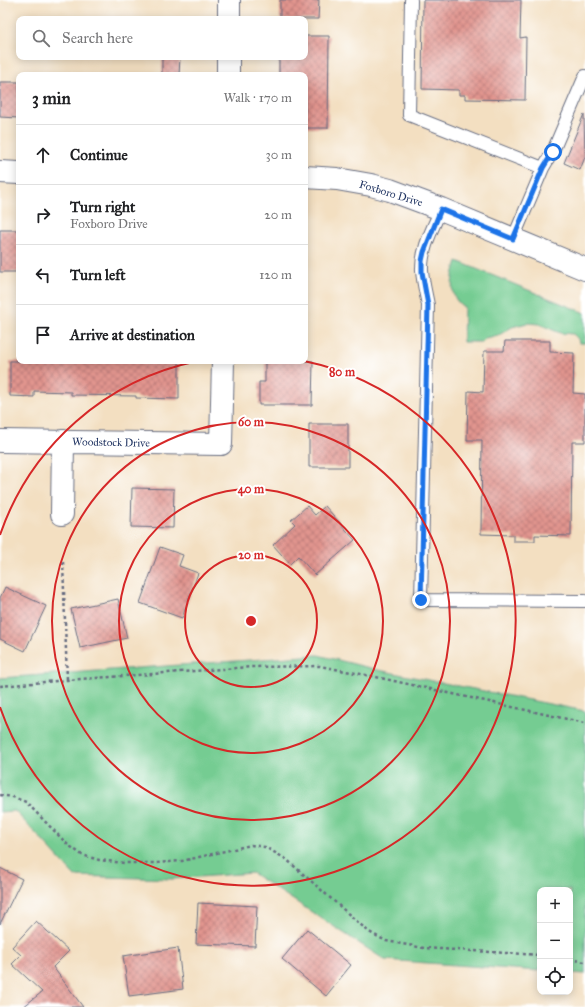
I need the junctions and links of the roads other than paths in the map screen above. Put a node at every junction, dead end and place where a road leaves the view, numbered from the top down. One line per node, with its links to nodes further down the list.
1 (229, 0): 3 (street)
2 (411, 0): 7 (lane)
3 (229, 16)
4 (228, 60): 5 (street)
5 (228, 72)
6 (585, 76): 7 (lane)
7 (543, 168): 12 (lane)
8 (0, 172): 9 (street)
9 (16, 173)
10 (308, 177): 11 (street, Foxboro Drive)
11 (441, 209): 12 (street, Foxboro Drive); 18 (lane)
12 (513, 239): 13 (street, Foxboro Drive)
13 (585, 269)
14 (223, 364): 16 (street, Woodstock Drive)
15 (0, 440): 16 (street, Woodstock Drive)
16 (63, 441): 17 (street)
17 (62, 514)
18 (585, 601)

